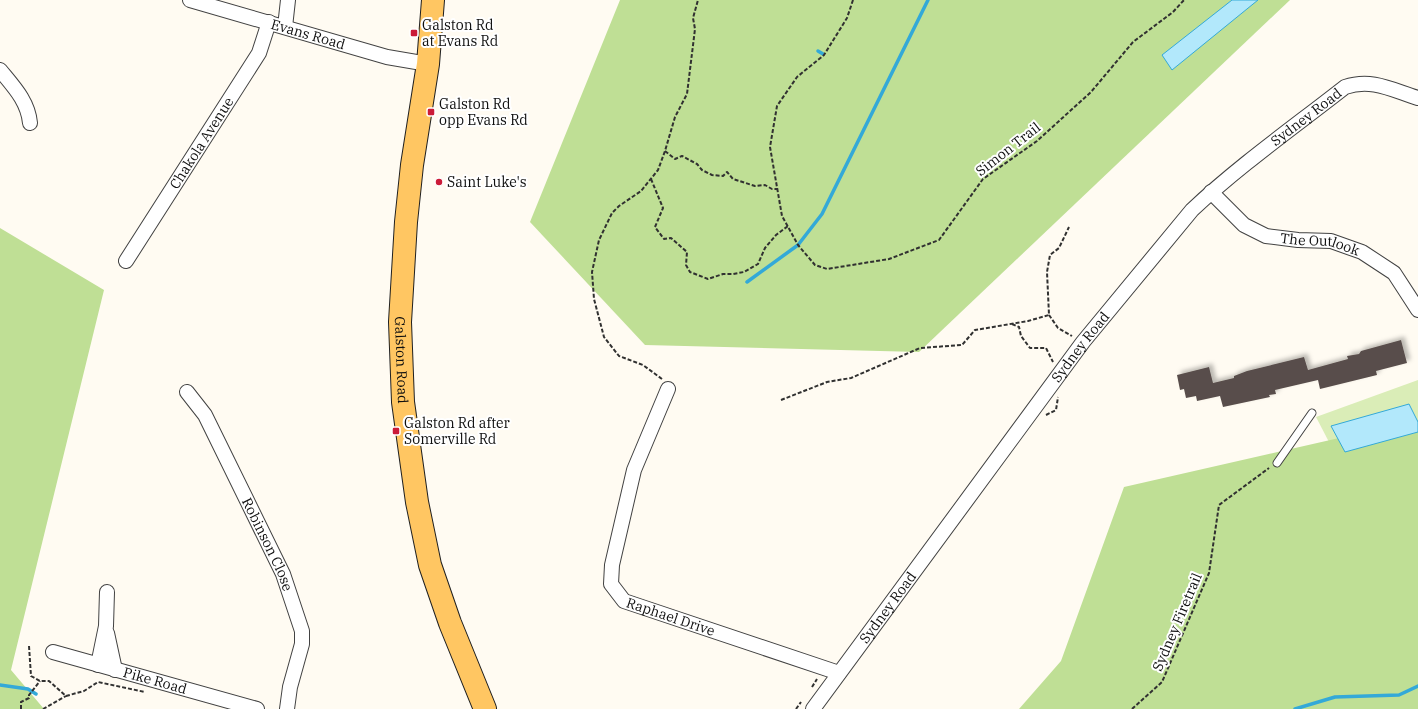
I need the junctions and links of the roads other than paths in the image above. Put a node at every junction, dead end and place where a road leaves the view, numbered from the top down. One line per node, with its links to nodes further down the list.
1 (190, 0): 4 (street, Evans Road)
2 (288, 0): 5 (street)
3 (435, 4): 6 (main road, Galston Road)
4 (269, 22): 5 (street, Evans Road); 11 (street, Chakola Avenue)
5 (285, 27): 6 (street, Evans Road)
6 (428, 64): 25 (main road, Galston Road)
7 (1, 73): 9 (street)
8 (1418, 98): 10 (street, Sydney Road)
9 (30, 123)
10 (1211, 192): 12 (street, The Outlook); 22 (street, Sydney Road)
11 (126, 261)
12 (1418, 310)
13 (668, 389): 22 (street, Raphael Drive)
14 (187, 392): 24 (street, Robinson Close)
15 (1312, 413): 16 (lane)
16 (1277, 463)
17 (107, 592): 18 (street)
18 (106, 626): 20 (street); 21 (street)
19 (53, 652): 20 (street, Pike Road)
20 (98, 665): 21 (street, Pike Road)
21 (115, 670): 23 (street, Pike Road)
22 (839, 673): 26 (street, Sydney Road)
23 (257, 709)
24 (287, 709)
25 (485, 709)
26 (813, 709)

